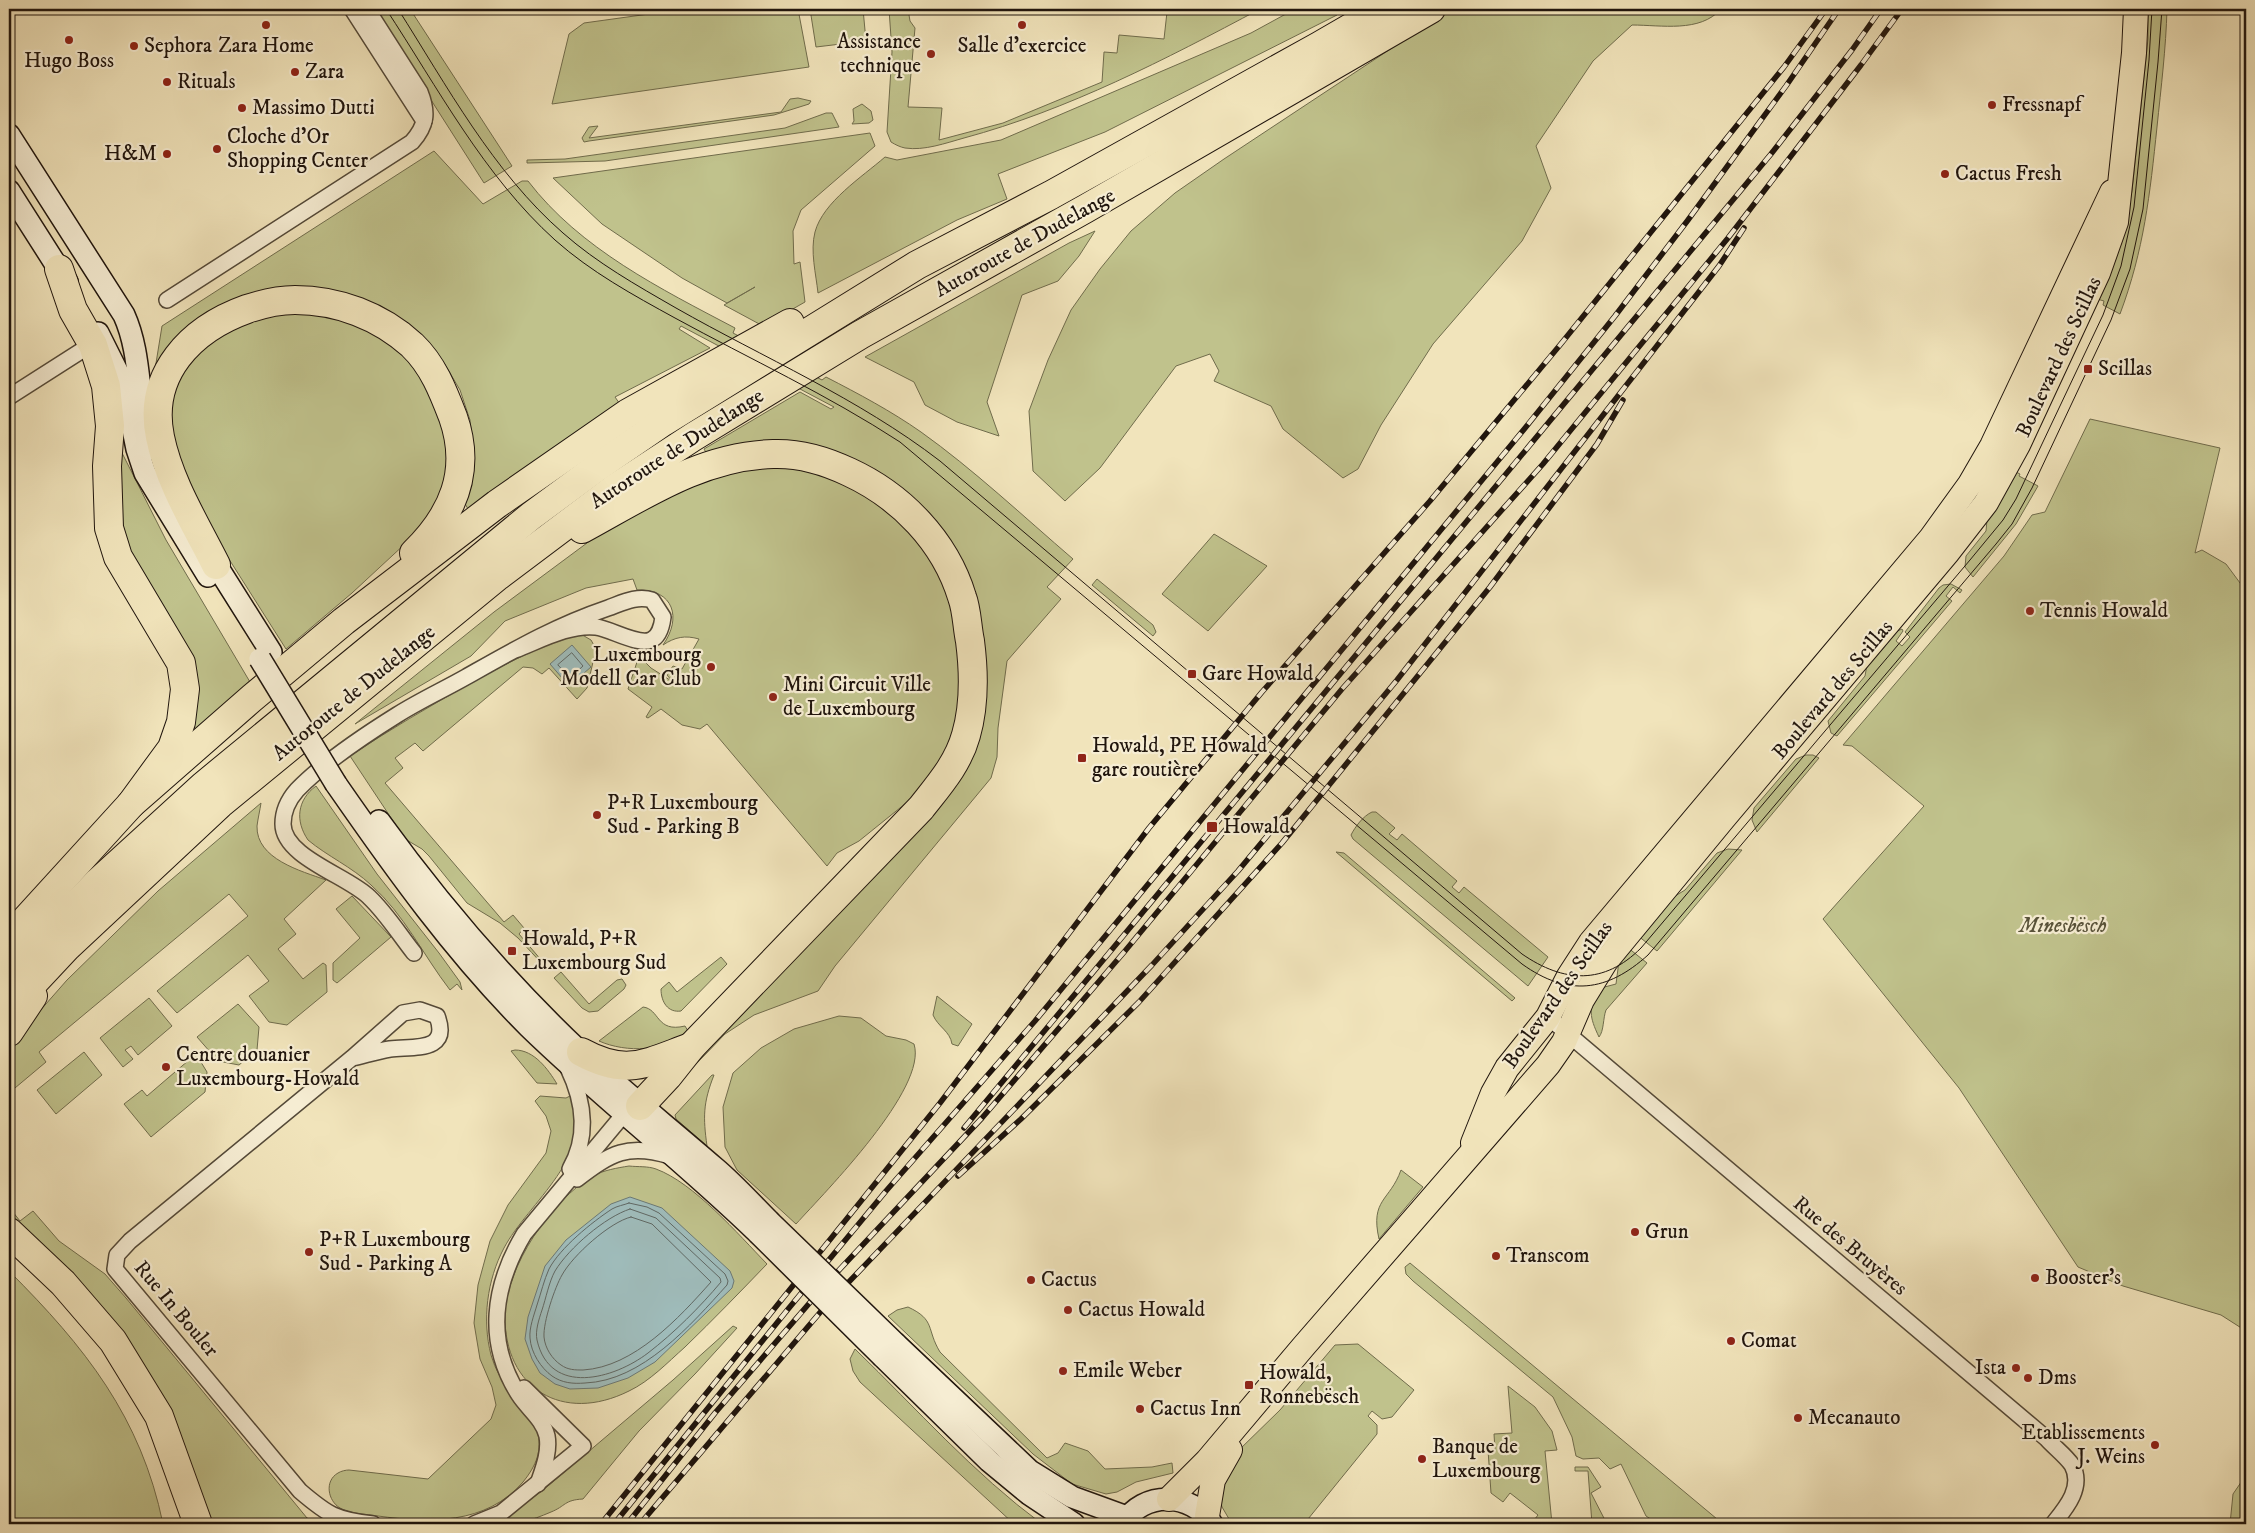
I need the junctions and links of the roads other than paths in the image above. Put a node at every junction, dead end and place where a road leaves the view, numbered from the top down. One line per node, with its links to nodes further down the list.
1 (352, 9): 6 (street)
2 (367, 9): 6 (street)
3 (1383, 9): 10 (highway, Autoroute de Dudelange)
4 (1431, 9): 16 (highway, Autoroute de Dudelange)
5 (2136, 9): 8 (main road, Boulevard des Scillas)
6 (424, 121): 12 (street)
7 (9, 135): 15 (main road)
8 (2119, 177): 26 (main road, Boulevard des Scillas); 28 (main road, Boulevard des Scillas)
9 (9, 191): 11 (main road)
10 (917, 265): 17 (highway); 24 (highway, Autoroute de Dudelange)
11 (59, 269): 19 (main road); 20 (highway)
12 (167, 300)
13 (81, 351): 14 (street)
14 (9, 397)
15 (216, 565): 17 (highway); 19 (main road)
16 (498, 576): 22 (highway, Autoroute de Dudelange); 29 (highway)
17 (344, 621): 20 (highway)
18 (515, 650): 18 (street); 23 (street)
19 (265, 655): 30 (main road)
20 (131, 804): 21 (highway)
21 (9, 938)
22 (66, 947): 25 (highway, Autoroute de Dudelange); 27 (highway)
23 (414, 953)
24 (9, 974)
25 (9, 1008)
26 (1548, 1017): 28 (street, Rue des Bruyères); 34 (main road, Boulevard des Scillas)
27 (9, 1032)
28 (1568, 1034): 34 (main road, Boulevard des Scillas); 51 (street, Rue des Bruyères)
29 (691, 1047): 30 (highway); 32 (highway)
30 (572, 1056): 32 (main road); 35 (street)
31 (352, 1058): 31 (street, Rue In Bouler); 48 (street, Rue In Bouler)
32 (632, 1110): 33 (main road); 35 (street); 36 (main road)
33 (677, 1158): 35 (street); 36 (main road)
34 (1467, 1158): 41 (main road, Boulevard des Scillas)
35 (556, 1194): 40 (street)
36 (763, 1227): 39 (main road, bridge)
37 (9, 1232): 47 (highway)
38 (9, 1252): 46 (highway)
39 (890, 1350): 45 (main road); 50 (main road)
40 (509, 1374): 42 (street); 42 (street)
41 (1275, 1381): 43 (main road, Boulevard des Scillas); 44 (main road, Boulevard des Scillas)
42 (538, 1484): 49 (street)
43 (1168, 1499): 44 (main road); 45 (main road)
44 (1210, 1520)
45 (1125, 1521)
46 (178, 1524)
47 (198, 1524)
48 (373, 1524)
49 (474, 1524)
50 (1074, 1524)
51 (2053, 1524)

